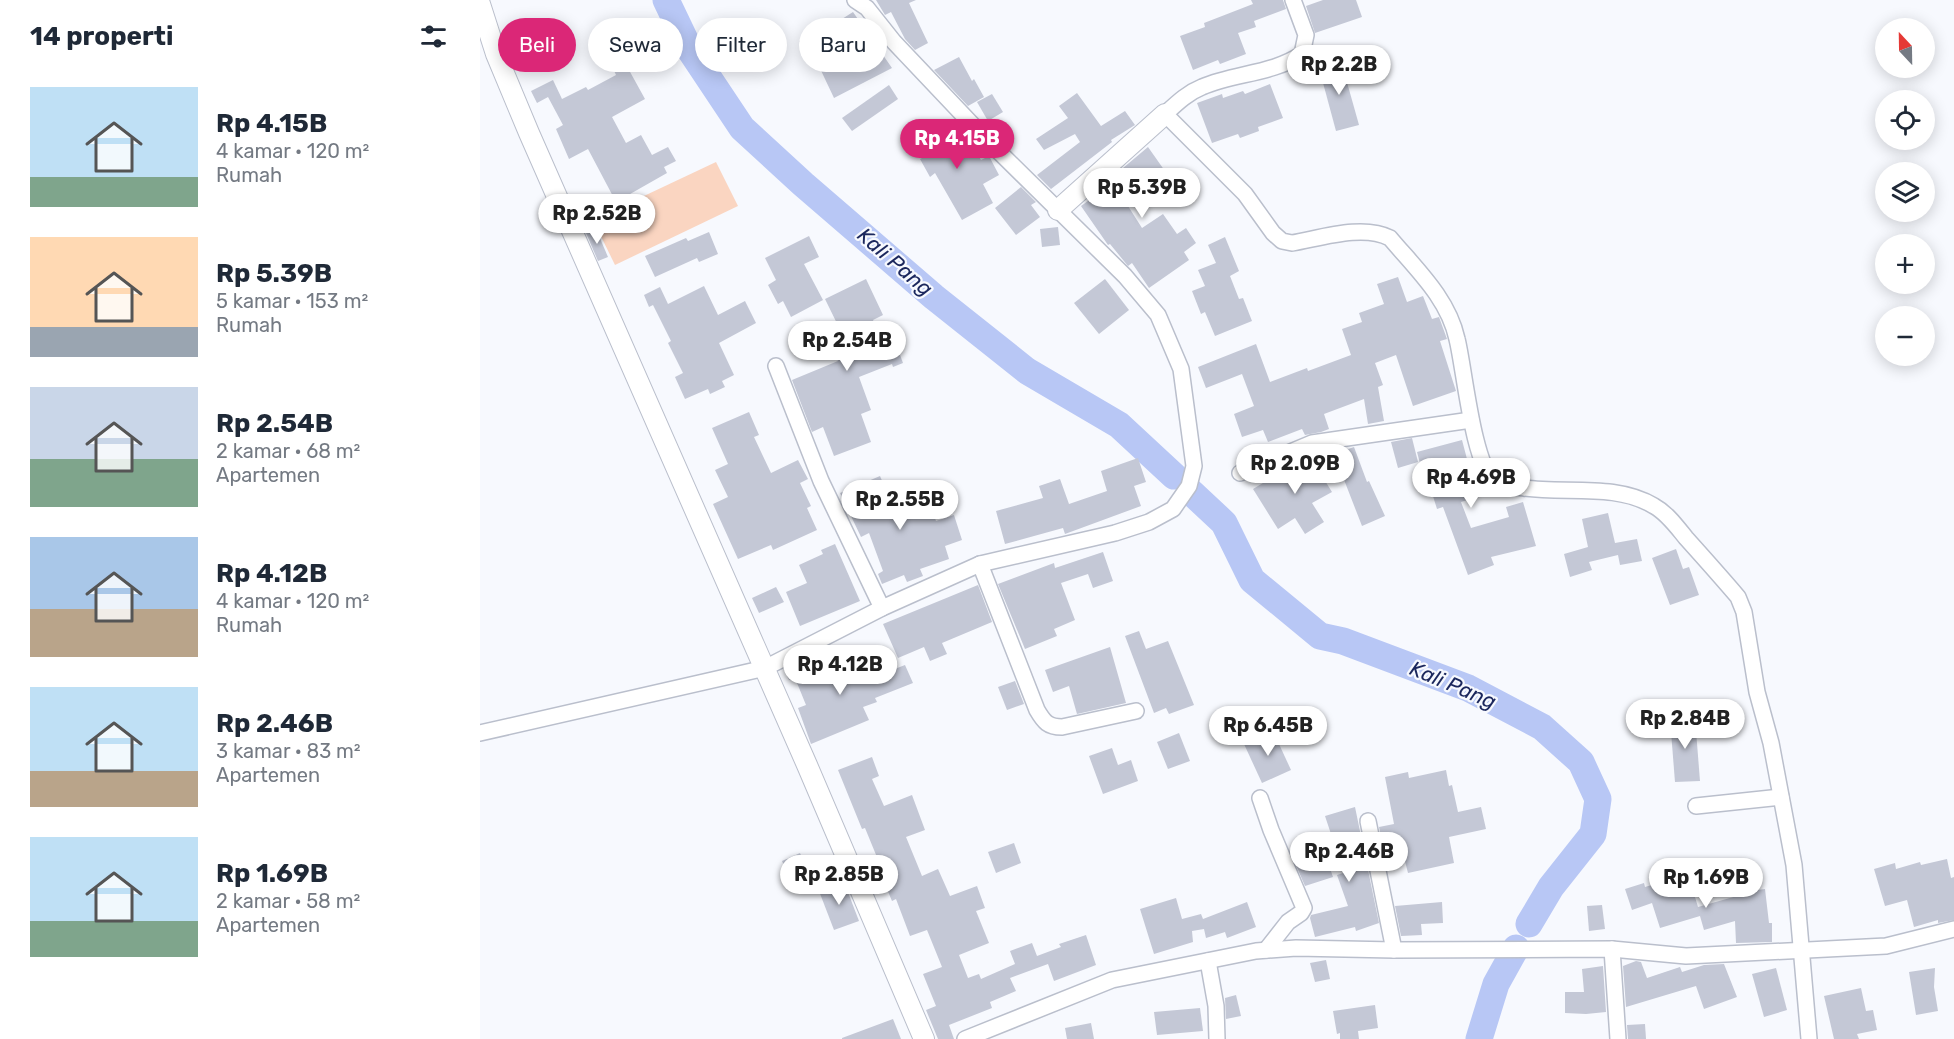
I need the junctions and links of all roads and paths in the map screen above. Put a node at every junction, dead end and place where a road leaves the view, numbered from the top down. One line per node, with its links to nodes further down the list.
1 (855, 0): 5 (street)
2 (1293, 0): 4 (street)
3 (480, 4): 11 (street)
4 (1165, 114): 5 (street); 7 (street)
5 (1058, 210): 9 (street)
6 (776, 366): 10 (street)
7 (1472, 420): 8 (street); 14 (street)
8 (1240, 473)
9 (980, 564): 10 (street); 12 (street)
10 (882, 608): 11 (street)
11 (765, 668): 13 (street); 24 (street)
12 (1136, 711)
13 (480, 733)
14 (1781, 797): 16 (street); 22 (street)
15 (1260, 798): 20 (street)
16 (1696, 806)
17 (1368, 821): 21 (street)
18 (1954, 929): 22 (street)
19 (1612, 949): 21 (street); 22 (street); 27 (street)
20 (1266, 950): 21 (street); 23 (street)
21 (1394, 950)
22 (1801, 951): 28 (street)
23 (1208, 961): 25 (street); 26 (street)
24 (924, 1039)
25 (964, 1039)
26 (1217, 1039)
27 (1618, 1039)
28 (1809, 1039)

